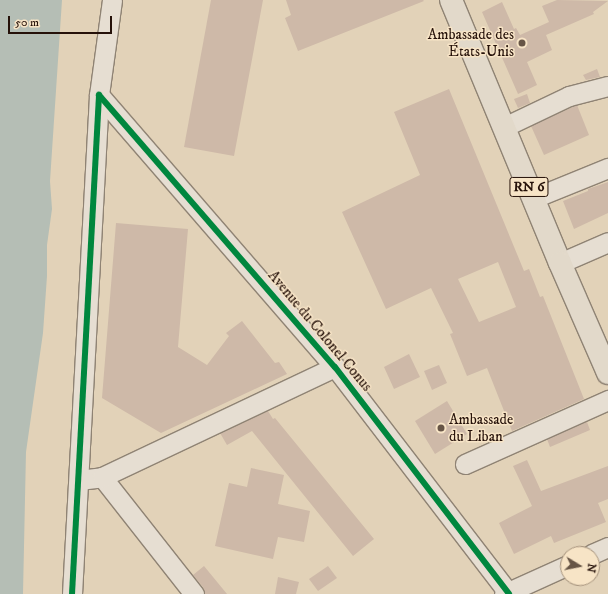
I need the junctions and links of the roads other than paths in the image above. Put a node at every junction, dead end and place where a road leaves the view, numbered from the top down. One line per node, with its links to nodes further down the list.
1 (112, 0): 4 (street)
2 (451, 0): 5 (main road, RN 6)
3 (608, 86): 5 (street)
4 (99, 95): 10 (street, Avenue du Colonel Conus); 15 (street)
5 (504, 127): 7 (main road, RN 6)
6 (608, 168): 7 (street)
7 (534, 198): 9 (main road, RN 6)
8 (608, 242): 9 (street)
9 (560, 263): 11 (main road, RN 6)
10 (335, 367): 14 (street); 17 (street, Avenue du Colonel Conus)
11 (608, 373)
12 (608, 400): 13 (street)
13 (465, 464)
14 (102, 477): 15 (street); 19 (street)
15 (80, 480): 18 (street)
16 (560, 568): 17 (street)
17 (506, 593)
18 (72, 594)
19 (194, 594)

